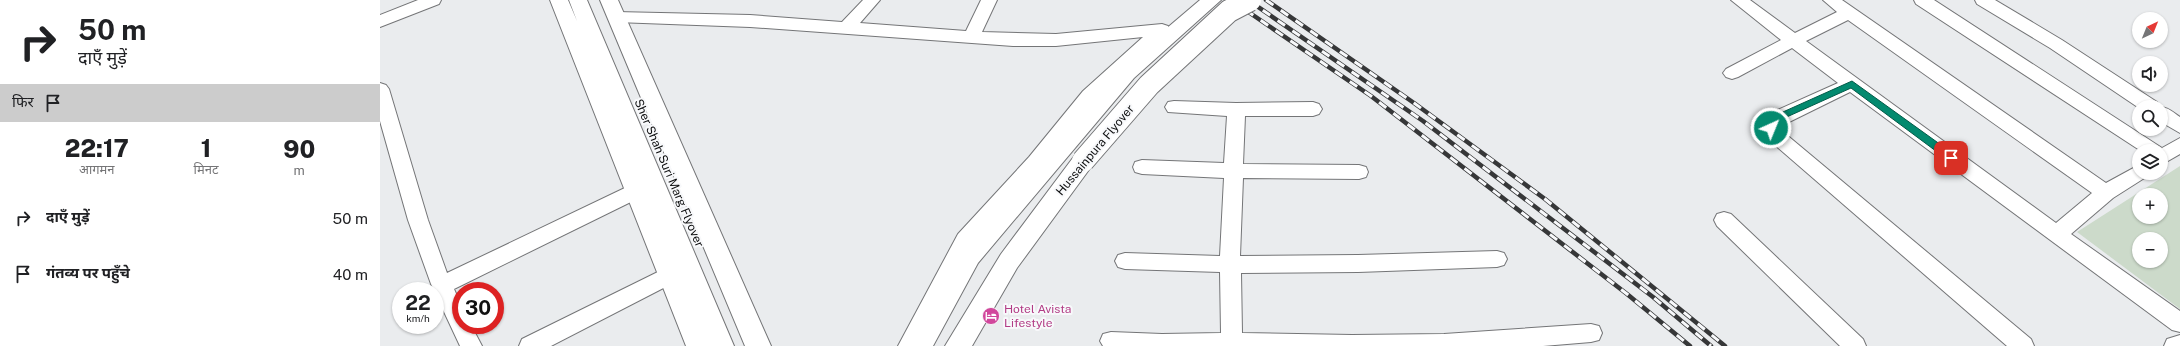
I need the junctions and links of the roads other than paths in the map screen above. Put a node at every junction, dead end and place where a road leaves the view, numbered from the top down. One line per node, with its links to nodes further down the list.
1 (433, 0): 16 (street)
2 (559, 0): 36 (main road)
3 (578, 0): 55 (main road, Sher Shah Suri Marg Flyover)
4 (596, 0): 56 (main road, Sher Shah Suri Marg Flyover)
5 (869, 0): 6 (street)
6 (872, 0): 17 (street)
7 (989, 0): 18 (street)
8 (1212, 0): 59 (main road, Hussainpura Flyover)
9 (1250, 0): 60 (main road, Hussainpura Flyover, bridge)
10 (1739, 0): 19 (street)
11 (1831, 0): 15 (street)
12 (1922, 0): 29 (street)
13 (1983, 0): 23 (street)
14 (612, 9): 17 (street); 57 (main road)
15 (1849, 13): 19 (street); 37 (street)
16 (380, 21)
17 (846, 28): 18 (street)
18 (971, 37): 58 (street)
19 (1794, 40): 20 (street); 21 (street)
20 (1732, 73)
21 (1852, 84): 39 (street); 62 (street)
22 (380, 89): 44 (street)
23 (2140, 100)
24 (1174, 107): 26 (street)
25 (1313, 109): 26 (street)
26 (1236, 110): 33 (street)
27 (2168, 118): 28 (street)
28 (2180, 126)
29 (2143, 144)
30 (2180, 145): 31 (street)
31 (2168, 151)
32 (1142, 167): 33 (street)
33 (1234, 171): 34 (street); 42 (street)
34 (1358, 172)
35 (2132, 176): 37 (street)
36 (636, 191): 43 (main road); 45 (street)
37 (2106, 193): 39 (street)
38 (1724, 220): 61 (street)
39 (2057, 234): 47 (street)
40 (1497, 260): 42 (street)
41 (1125, 261): 42 (street)
42 (1230, 264): 50 (street)
43 (670, 275): 53 (street); 54 (main road)
44 (441, 282)
45 (444, 284)
46 (444, 290): 52 (street)
47 (2180, 323)
48 (1591, 333): 50 (street)
49 (1111, 341): 50 (street)
50 (1232, 344)
51 (2180, 345): 63 (street)
52 (471, 346)
53 (530, 346)
54 (699, 346)
55 (721, 346)
56 (742, 346)
57 (758, 346)
58 (909, 346)
59 (920, 346)
60 (958, 346)
61 (1855, 346)
62 (2023, 346)
63 (2175, 346)

